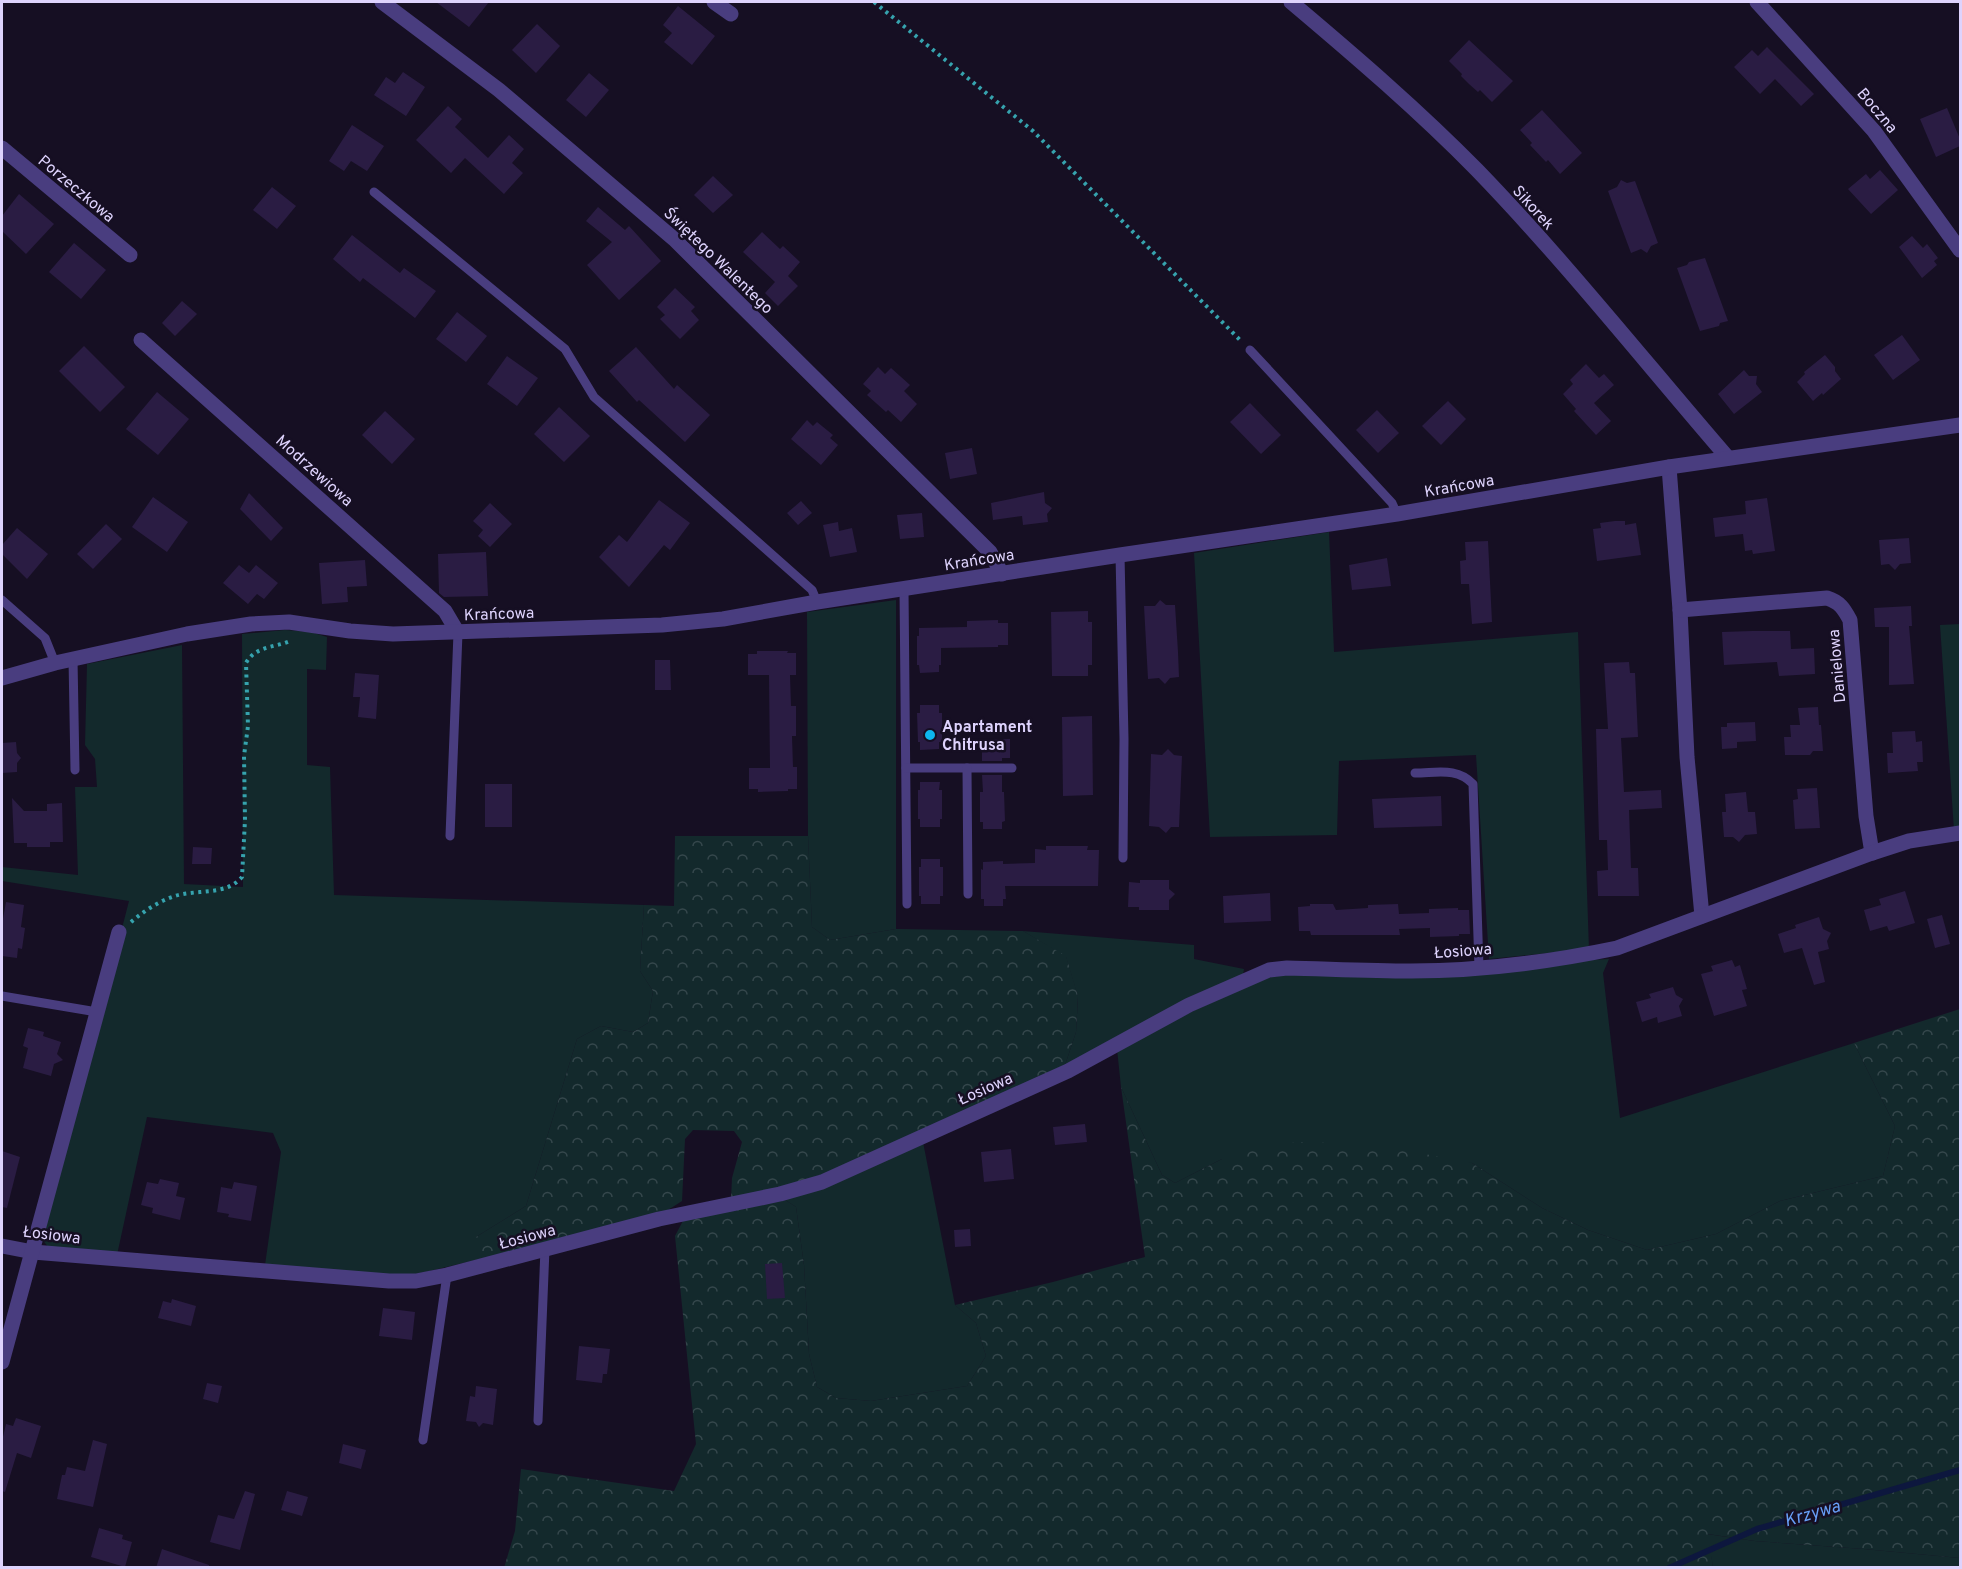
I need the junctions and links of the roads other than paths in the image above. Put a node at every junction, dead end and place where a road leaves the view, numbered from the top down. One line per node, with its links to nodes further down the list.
1 (382, 2): 17 (street, Świętego Walentego)
2 (714, 2): 5 (street)
3 (1291, 2): 13 (street, Sikorek)
4 (1757, 2): 8 (street, Boczna)
5 (731, 14)
6 (2, 148): 9 (street, Porzeczkowa)
7 (374, 192): 20 (lane)
8 (1960, 250)
9 (130, 255)
10 (141, 340): 22 (street, Modrzewiowa)
11 (1250, 350): 15 (lane)
12 (1960, 425): 13 (street, Krańcowa)
13 (1728, 458): 14 (street, Krańcowa)
14 (1669, 467): 15 (street, Krańcowa); 21 (street)
15 (1397, 514): 16 (street, Krańcowa)
16 (1120, 555): 17 (street, Krańcowa); 34 (lane)
17 (1002, 574): 18 (street, Krańcowa)
18 (904, 589): 20 (street, Krańcowa); 26 (lane)
19 (2, 600): 24 (lane)
20 (817, 603): 22 (street, Krańcowa)
21 (1680, 610): 33 (street, Danielowa); 37 (street)
22 (458, 633): 23 (street, Krańcowa); 32 (lane)
23 (74, 659): 24 (street, Krańcowa); 29 (lane)
24 (55, 663): 25 (street, Krańcowa)
25 (2, 678)
26 (906, 768): 27 (lane); 36 (lane)
27 (967, 768): 28 (lane); 35 (lane)
28 (1012, 768)
29 (75, 770)
30 (1415, 773): 39 (lane)
31 (1960, 833): 33 (street, Łosiowa)
32 (450, 836)
33 (1872, 853): 37 (street, Łosiowa)
34 (1123, 858)
35 (968, 894)
36 (907, 904)
37 (1702, 916): 39 (street, Łosiowa)
38 (119, 932): 41 (street)
39 (1479, 968): 43 (street, Łosiowa)
40 (2, 996): 41 (lane)
41 (97, 1012): 44 (street)
42 (2, 1246): 44 (street, Łosiowa)
43 (545, 1250): 45 (street, Łosiowa); 47 (lane)
44 (33, 1252): 45 (street, Łosiowa); 46 (street)
45 (447, 1275): 48 (lane)
46 (2, 1362)
47 (538, 1421)
48 (423, 1440)

